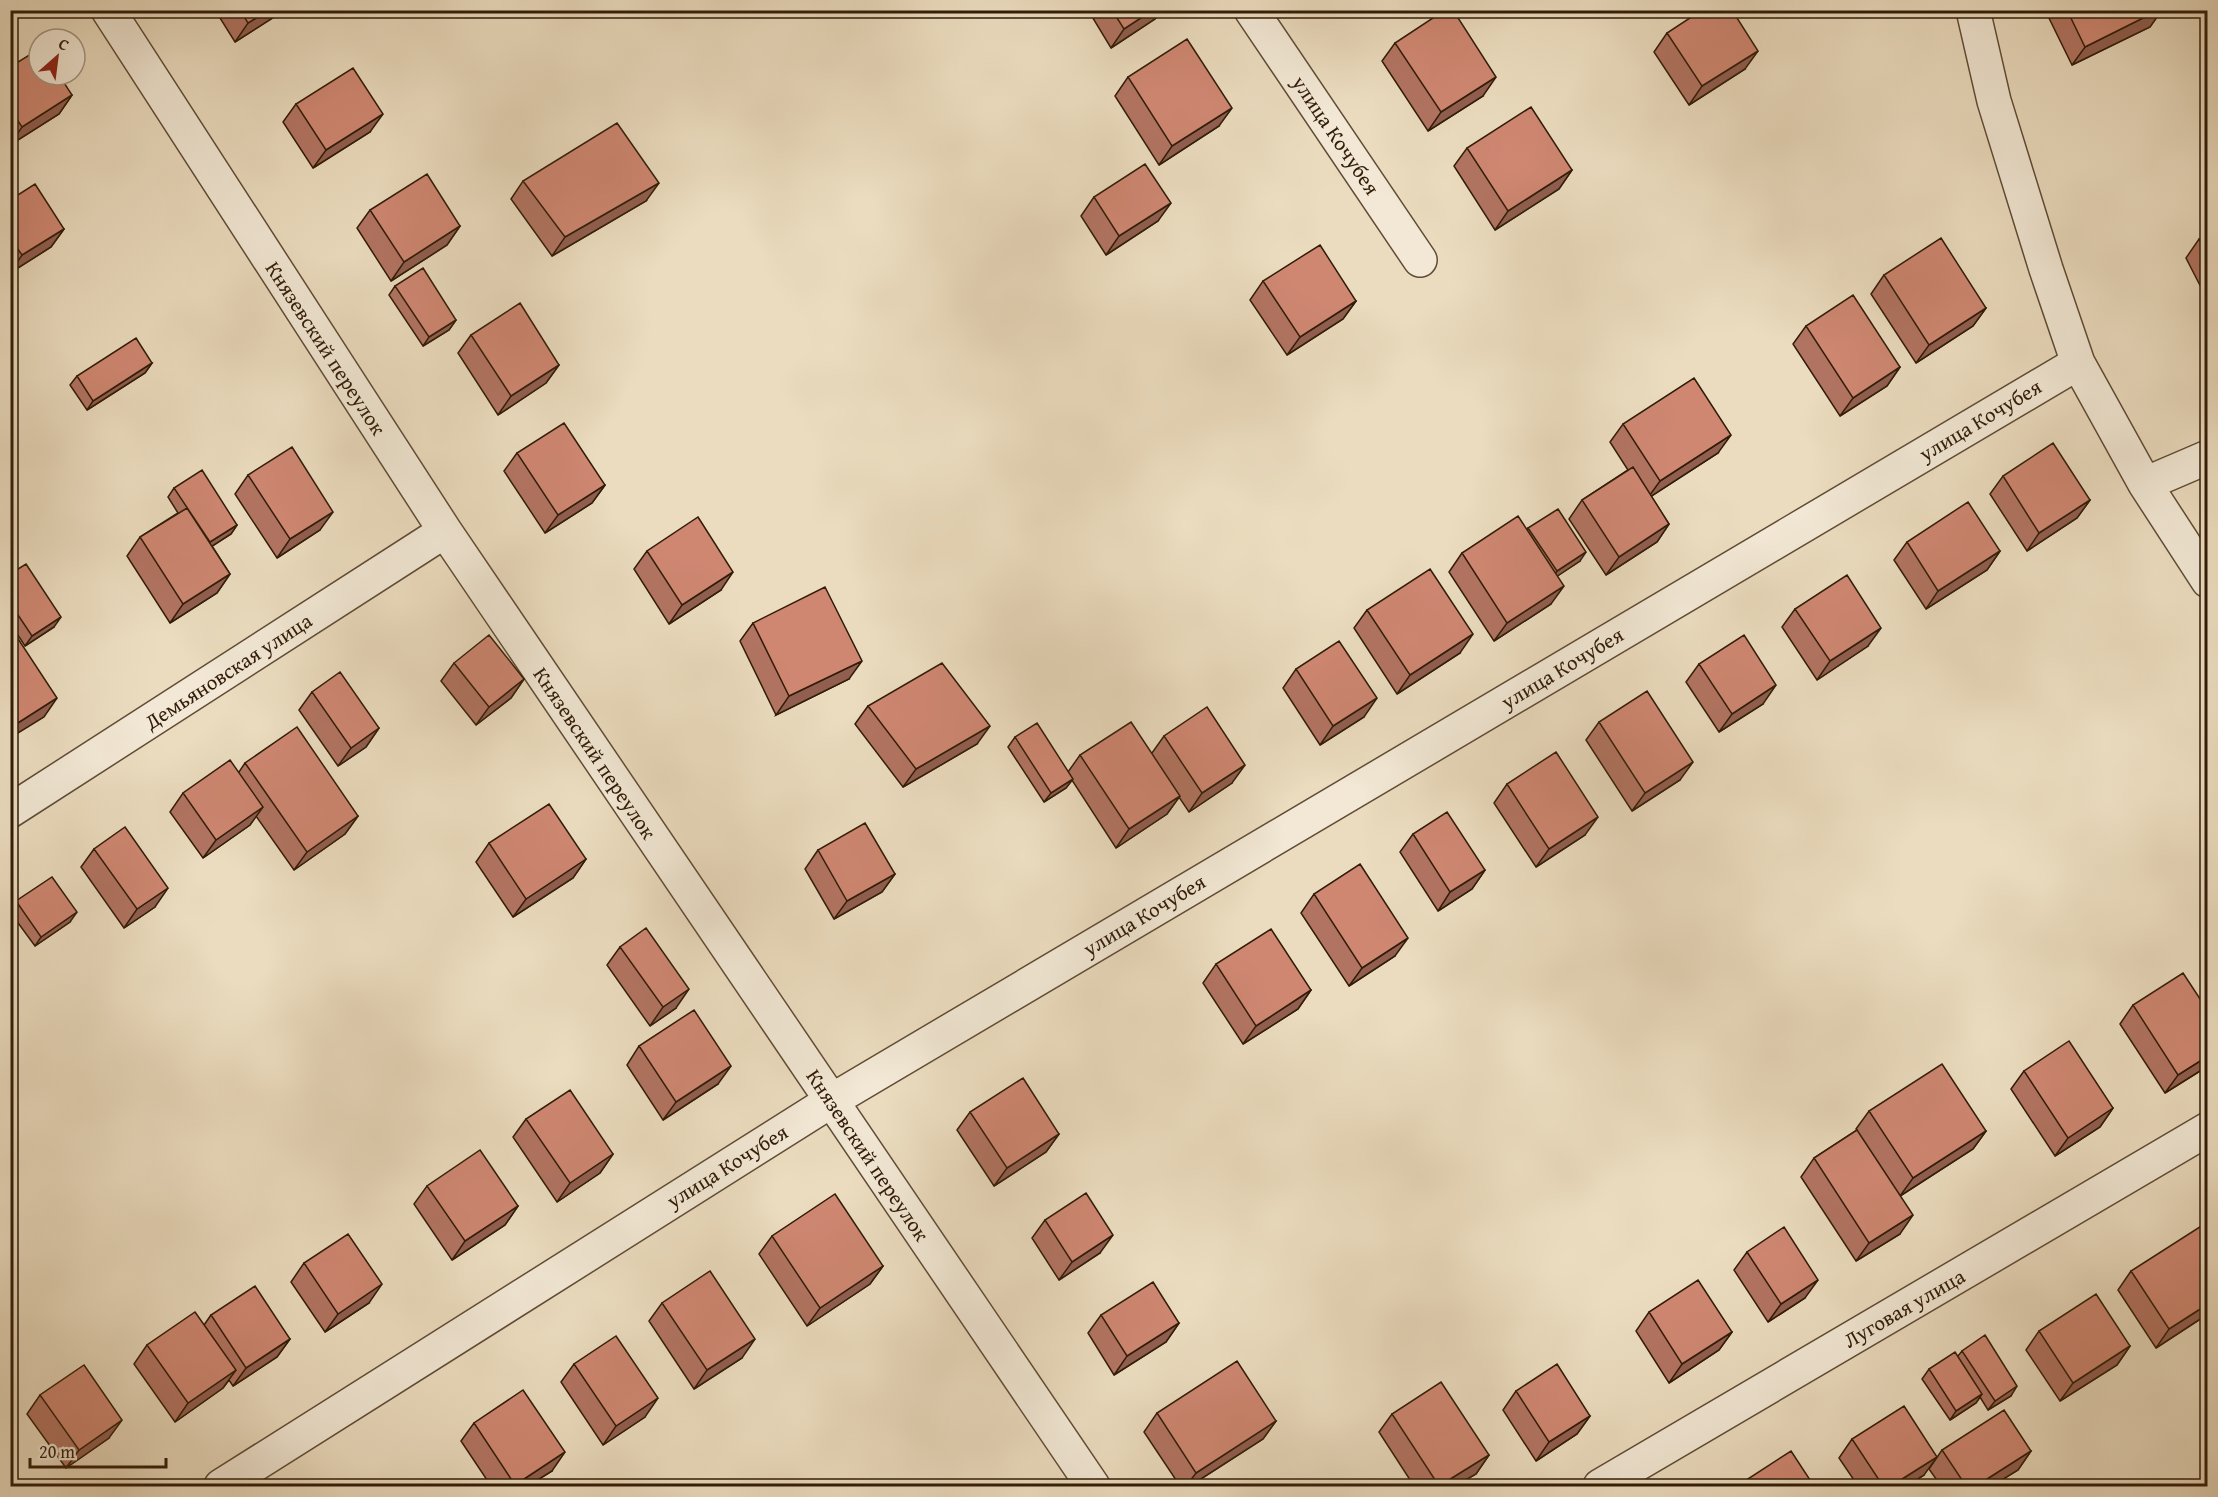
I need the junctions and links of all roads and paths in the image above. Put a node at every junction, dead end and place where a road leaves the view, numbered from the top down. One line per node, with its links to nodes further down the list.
1 (108, 10): 8 (street, Князевский переулок)
2 (1251, 10): 4 (street, улица Кочубея)
3 (1973, 10): 5 (street)
4 (1420, 260)
5 (2078, 363): 7 (street); 11 (street, улица Кочубея)
6 (2208, 457): 7 (street)
7 (2145, 484): 9 (street)
8 (445, 531): 10 (street, Демьяновская улица); 11 (street, Князевский переулок)
9 (2208, 581)
10 (10, 811)
11 (831, 1101): 13 (street, улица Кочубея); 14 (street, Князевский переулок)
12 (2208, 1129): 15 (street, Луговая улица)
13 (221, 1486)
14 (1093, 1486)
15 (1600, 1486)

